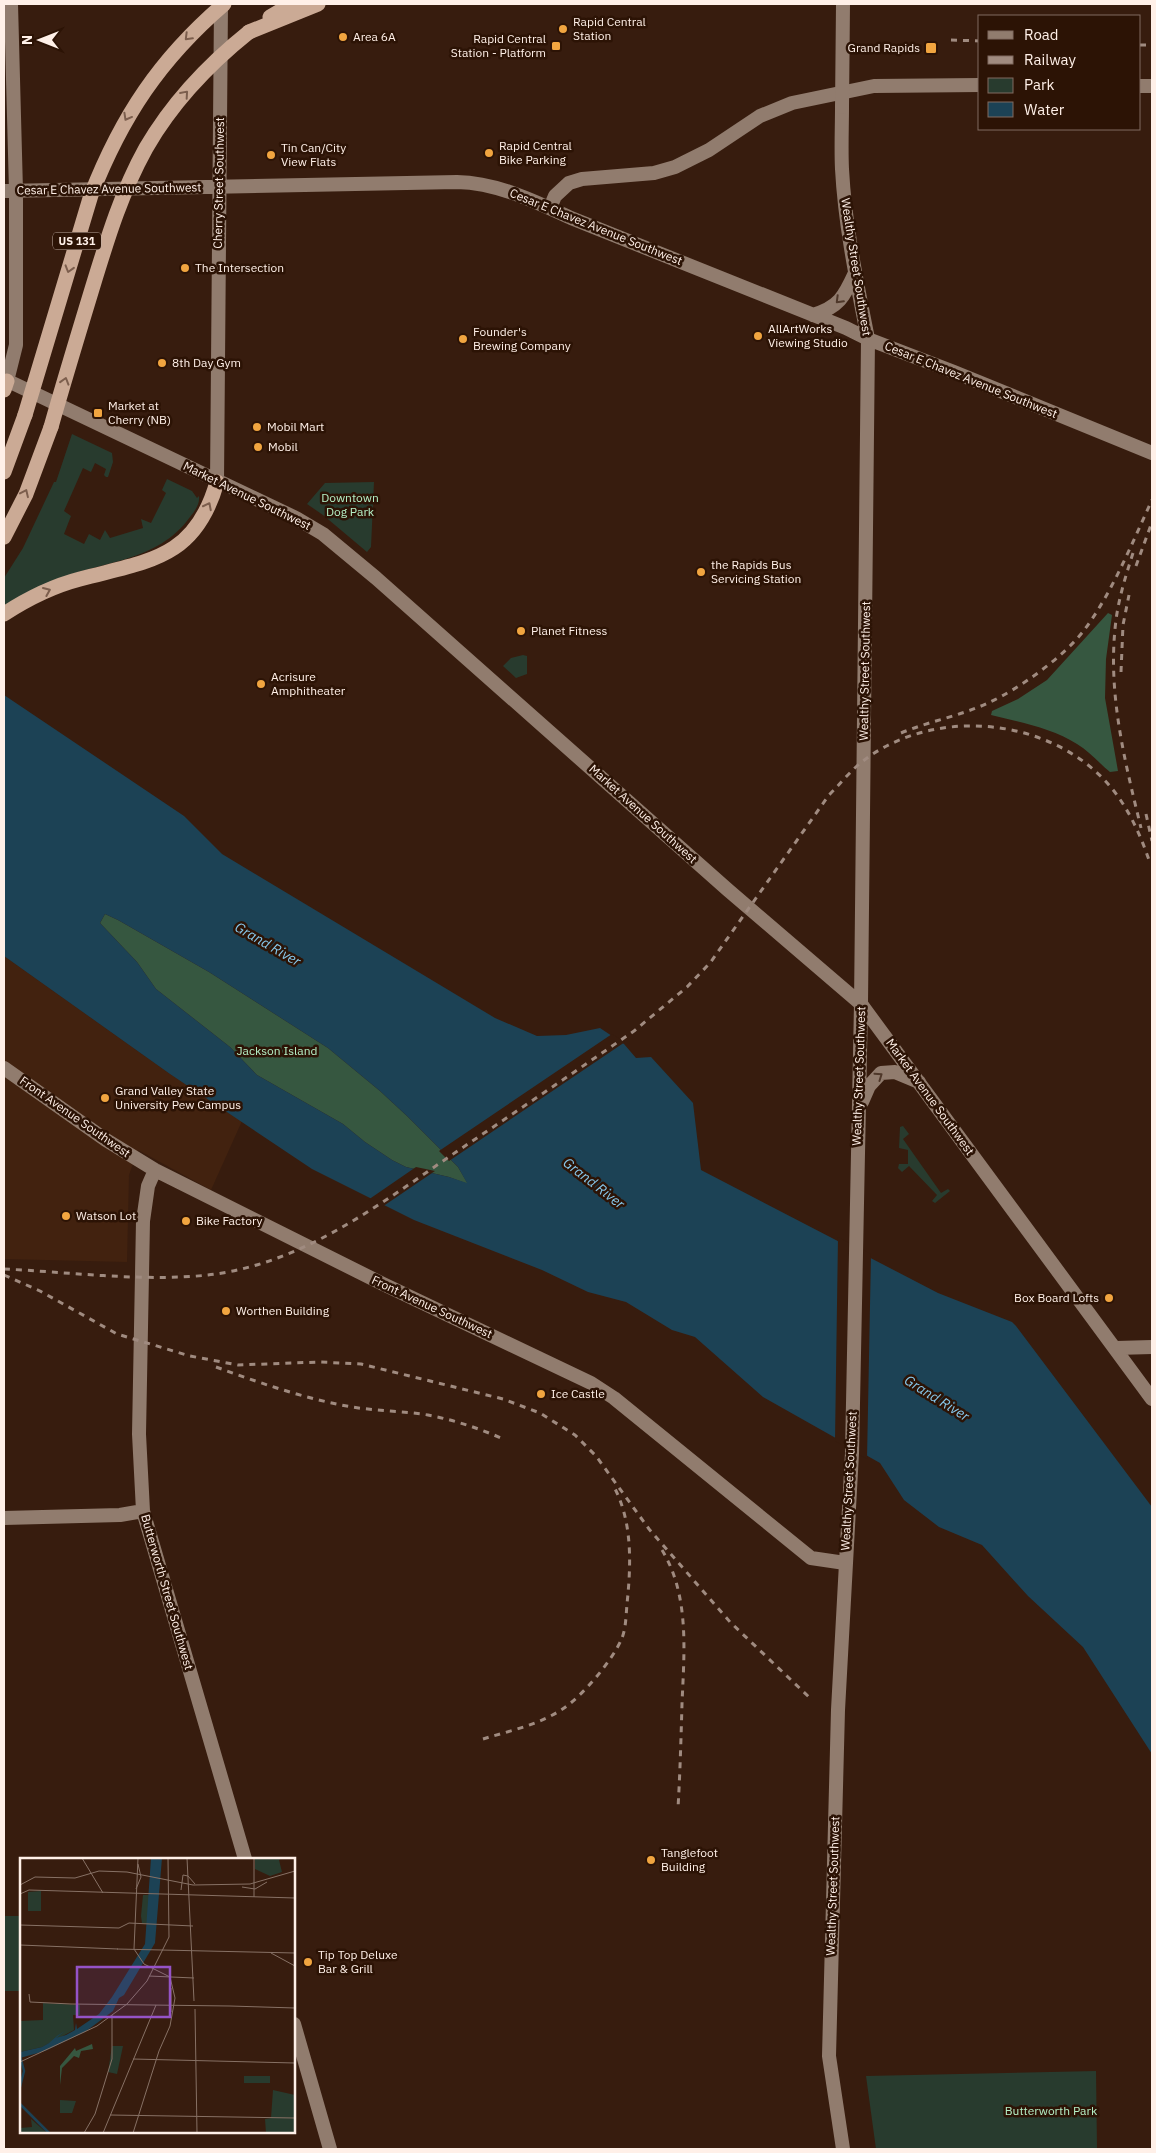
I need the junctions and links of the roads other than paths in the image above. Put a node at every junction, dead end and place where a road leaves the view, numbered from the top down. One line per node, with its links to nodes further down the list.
1 (11, 4): 9 (main road)
2 (223, 4): 8 (main road, Cherry Street Southwest); 16 (highway, US 131, one-way to 16, bridge)
3 (292, 4): 6 (highway, US 131)
4 (318, 4): 6 (highway)
5 (843, 4): 11 (main road, Wealthy Street Southwest, bridge)
6 (249, 32): 18 (highway, US 131, one-way to 6, bridge)
7 (978, 85): 10 (main road)
8 (219, 186): 9 (main road, Cesar E Chavez Avenue Southwest); 10 (main road, Cesar E Chavez Avenue Southwest); 17 (main road, Cherry Street Southwest)
9 (10, 191): 14 (main road)
10 (550, 208): 12 (main road, Cesar E Chavez Avenue Southwest)
11 (855, 274): 12 (main road, one-way to 12); 13 (main road, Wealthy Street Southwest)
12 (813, 315): 13 (main road, Cesar E Chavez Avenue Southwest)
13 (868, 339): 15 (main road, Cesar E Chavez Avenue Southwest); 20 (main road, Wealthy Street Southwest)
14 (5, 383): 17 (main road, Market Avenue Southwest)
15 (1152, 453)
16 (4, 472)
17 (217, 482): 19 (highway, one-way to 17); 20 (main road, Market Avenue Southwest)
18 (4, 537)
19 (4, 614)
20 (861, 1004): 22 (main road, Market Avenue Southwest); 23 (main road, Wealthy Street Southwest)
21 (4, 1068): 24 (main road, Front Avenue Southwest)
22 (919, 1082): 23 (main road, one-way to 22); 26 (main road, Market Avenue Southwest)
23 (858, 1114): 30 (main road, Wealthy Street Southwest)
24 (155, 1170): 28 (main road, Butterworth Street Southwest); 30 (main road, Front Avenue Southwest)
25 (1152, 1347): 26 (main road)
26 (1116, 1348): 27 (main road, Market Avenue Southwest)
27 (1152, 1399)
28 (143, 1511): 29 (main road); 31 (main road, Butterworth Street Southwest)
29 (4, 1518)
30 (845, 1563): 34 (main road, Wealthy Street Southwest)
31 (246, 1858)
32 (295, 2027): 33 (main road)
33 (330, 2149)
34 (843, 2149)

